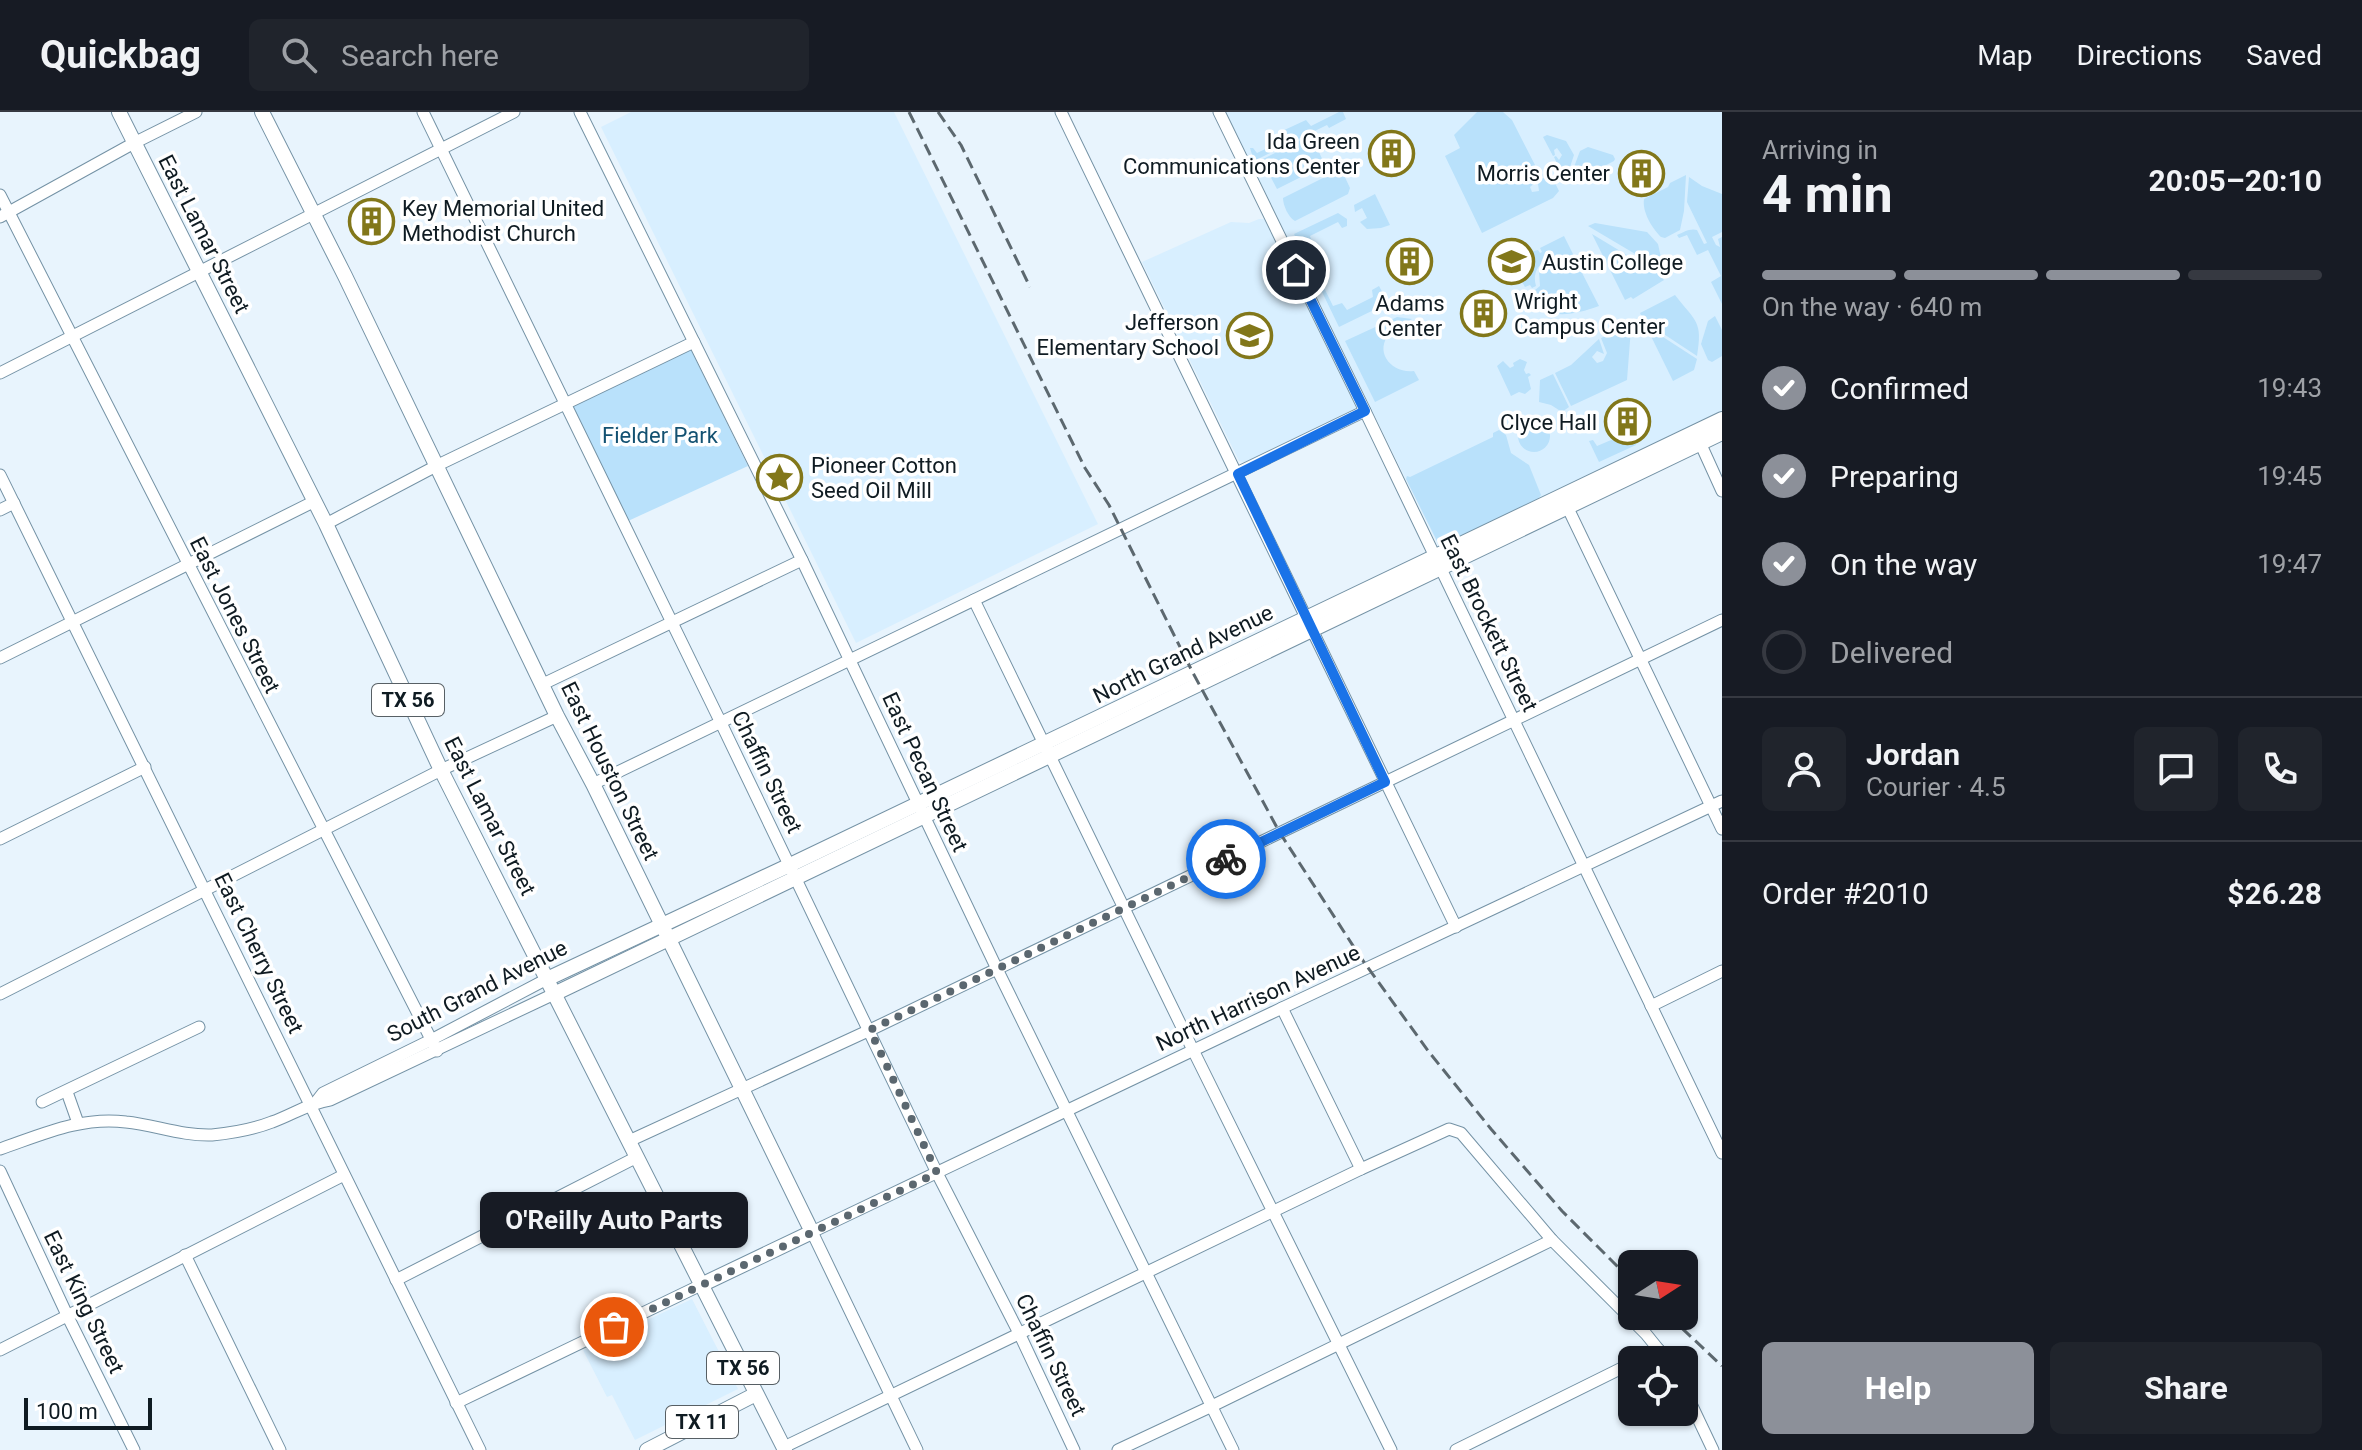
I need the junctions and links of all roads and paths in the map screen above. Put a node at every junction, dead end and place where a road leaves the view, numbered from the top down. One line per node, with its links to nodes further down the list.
1 (119, 112): 9 (main road, East Lamar Street / TX 56)
2 (196, 112): 9 (street)
3 (262, 112): 12 (main road, East Houston Street)
4 (423, 112): 10 (street, Chaffin Street)
5 (514, 112): 10 (street)
6 (580, 112): 16 (street, East Pecan Street)
7 (1061, 112): 24 (street)
8 (1219, 112): 19 (street, East Brockett Street)
9 (134, 143): 13 (street); 14 (main road, East Lamar Street / TX 56)
10 (441, 148): 12 (street); 18 (street, Chaffin Street)
11 (0, 195): 13 (street, East Jones Street)
12 (314, 212): 14 (street); 23 (main road, East Houston Street)
13 (4, 215): 15 (street, East Jones Street)
14 (199, 271): 15 (street); 28 (main road, East Lamar Street / TX 56)
15 (73, 336): 17 (street); 34 (street, East Jones Street)
16 (694, 342): 18 (street); 32 (street, East Pecan Street)
17 (0, 373)
18 (566, 403): 23 (street); 38 (street, Chaffin Street)
19 (1365, 411): 24 (street); 33 (street, East Brockett Street)
20 (1722, 419): 22 (main road, North Grand Avenue)
21 (1722, 433): 22 (main road, North Grand Avenue)
22 (1698, 438): 26 (street); 27 (main road, North Grand Avenue)
23 (438, 465): 31 (street); 43 (main road, East Houston Street)
24 (1238, 474): 35 (street); 39 (street)
25 (0, 475): 29 (street, East Cherry Street)
26 (1722, 491)
27 (1565, 501): 33 (main road, North Grand Avenue); 42 (street)
28 (313, 502): 31 (main road, East Lamar Street / TX 56); 34 (street)
29 (14, 503): 30 (street); 37 (street, East Cherry Street)
30 (0, 510)
31 (326, 524): 49 (main road, East Lamar Street / TX 56)
32 (802, 560): 38 (street); 41 (street, East Pecan Street)
33 (1437, 562): 39 (main road, North Grand Avenue); 45 (street, East Brockett Street)
34 (187, 565): 37 (street); 54 (street, East Jones Street)
35 (974, 600): 41 (street); 47 (street)
36 (1722, 620): 42 (street)
37 (73, 622): 40 (street); 48 (street, East Cherry Street)
38 (672, 622): 43 (street); 46 (street, Chaffin Street)
39 (1310, 624): 47 (main road, North Grand Avenue); 50 (street)
40 (0, 658)
41 (850, 659): 46 (street); 53 (street, East Pecan Street)
42 (1640, 659): 45 (street); 52 (street)
43 (543, 684): 44 (main road, East Houston Street)
44 (557, 716): 49 (street); 51 (main road, East Houston Street)
45 (1513, 721): 50 (street); 57 (street, East Brockett Street)
46 (721, 723): 51 (street); 58 (street, Chaffin Street)
47 (1048, 750): 53 (main road, North Grand Avenue); 60 (street)
48 (145, 767): 56 (street); 59 (street, East Cherry Street)
49 (441, 770): 54 (street); 65 (main road, East Lamar Street / TX 56)
50 (1385, 782): 60 (street); 61 (street)
51 (593, 784): 62 (main road, East Houston Street)
52 (1716, 804): 55 (street); 57 (street, North Harrison Avenue)
53 (921, 810): 58 (main road, North Grand Avenue); 63 (street, East Pecan Street)
54 (323, 829): 59 (street); 74 (street, East Jones Street)
55 (1722, 829)
56 (0, 839)
57 (1585, 866): 61 (street, North Harrison Avenue); 69 (street, East Brockett Street)
58 (793, 872): 62 (main road, North Grand Avenue); 73 (street, Chaffin Street)
59 (206, 890): 67 (street); 79 (street, East Cherry Street)
60 (1124, 907): 63 (street); 75 (street)
61 (1456, 927): 71 (street, North Harrison Avenue)
62 (665, 933): 65 (main road, South Grand Avenue); 68 (main road, South Grand Avenue); 76 (main road, East Houston Street)
63 (997, 969): 73 (street); 80 (street, East Pecan Street)
64 (1722, 971): 69 (street)
65 (547, 979): 66 (street, South Grand Avenue); 68 (main road, East Lamar Street / TX 56)
66 (521, 992): 70 (street); 74 (street, South Grand Avenue)
67 (0, 994)
68 (554, 994): 70 (street, South Grand Avenue); 82 (main road, East Lamar Street / TX 56)
69 (1651, 1006): 83 (street, East Brockett Street)
70 (528, 1007): 74 (street, South Grand Avenue)
71 (1282, 1008): 75 (street, North Harrison Avenue); 86 (street)
72 (199, 1027): 77 (street)
73 (870, 1030): 76 (street); 88 (street, Chaffin Street)
74 (434, 1046): 79 (street, South Grand Avenue)
75 (1193, 1050): 80 (street, North Harrison Avenue); 90 (street)
76 (743, 1090): 82 (street); 91 (main road, East Houston Street)
77 (67, 1092): 78 (street); 81 (street)
78 (42, 1102)
79 (313, 1103): 81 (street, South Grand Avenue); 89 (street, East Cherry Street)
80 (1066, 1110): 88 (street, North Harrison Avenue); 95 (street, East Pecan Street)
81 (78, 1123): 84 (street, South Grand Avenue)
82 (629, 1141): 85 (main road, East Lamar Street / TX 56)
83 (1720, 1144)
84 (0, 1149)
85 (637, 1157): 96 (street); 97 (main road, East Lamar Street / TX 56)
86 (1361, 1169): 90 (street); 92 (street)
87 (0, 1171): 98 (street, East King Street)
88 (937, 1173): 91 (street, North Harrison Avenue); 100 (street, Chaffin Street)
89 (344, 1175): 93 (street); 96 (street, East Cherry Street)
90 (1273, 1211): 95 (street); 101 (street)
91 (812, 1232): 94 (main road); 106 (street, East Houston Street)
92 (1552, 1240): 101 (street); 102 (street)
93 (185, 1255): 98 (street); 112 (street)
94 (732, 1270): 97 (main road); 99 (main road)
95 (1146, 1273): 100 (street); 108 (street, East Pecan Street)
96 (396, 1280): 107 (street, East Cherry Street)
97 (701, 1285): 99 (main road, East Lamar Street / TX 56); 107 (street)
98 (68, 1317): 103 (street); 111 (street, East King Street)
99 (719, 1321): 105 (main road, East Lamar Street / TX 56)
100 (1020, 1335): 106 (street); 116 (street, Chaffin Street)
101 (1338, 1343): 108 (street); 119 (street)
102 (1656, 1346)
103 (0, 1350)
104 (1618, 1370): 120 (street)
105 (756, 1394): 110 (main road, East Lamar Street / TX 56); 114 (main road, TX 11)
106 (890, 1395): 110 (street); 115 (street, East Houston Street)
107 (456, 1403): 113 (street, East Cherry Street)
108 (1212, 1406): 117 (street); 118 (street, East Pecan Street)
109 (1698, 1418): 121 (street)
110 (784, 1448)
111 (134, 1450)
112 (280, 1450)
113 (480, 1450)
114 (647, 1450)
115 (917, 1450)
116 (1074, 1450)
117 (1118, 1450)
118 (1233, 1450)
119 (1391, 1450)
120 (1456, 1450)
121 (1713, 1450)

